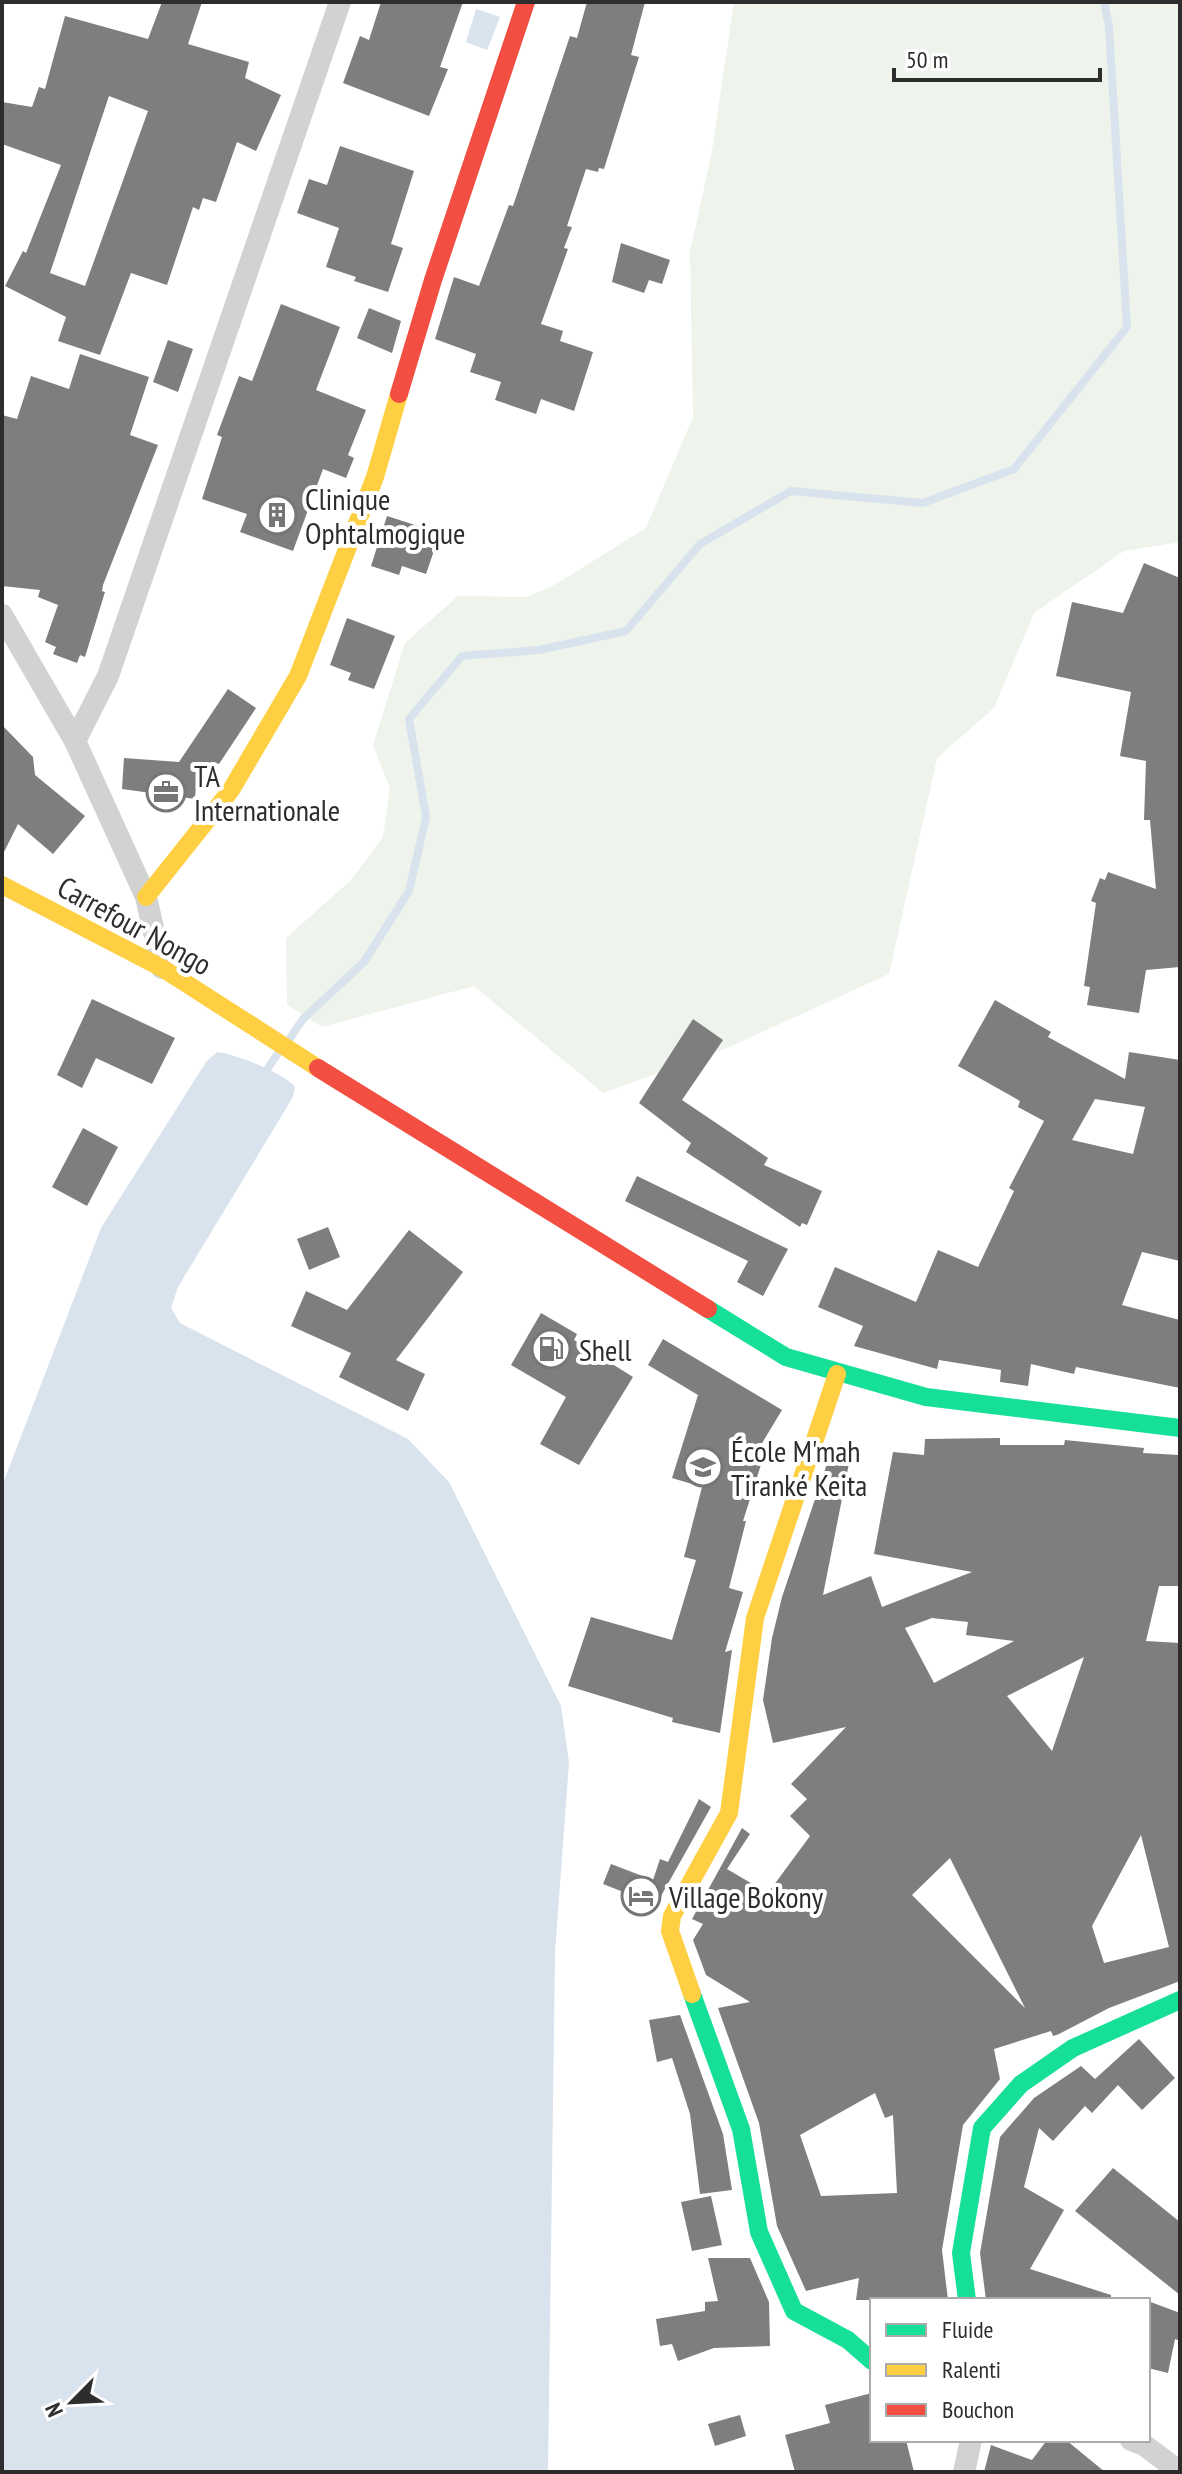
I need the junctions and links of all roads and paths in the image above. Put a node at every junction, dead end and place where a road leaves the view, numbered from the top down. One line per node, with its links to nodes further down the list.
1 (340, 2): 4 (street)
2 (526, 2): 6 (street)
3 (2, 615): 4 (street)
4 (75, 741): 6 (street)
5 (2, 885): 7 (street, Carrefour Nongo)
6 (146, 897): 7 (street)
7 (162, 968): 8 (street, Carrefour Nongo)
8 (837, 1374): 9 (street, Carrefour Nongo); 12 (street)
9 (1180, 1428)
10 (1180, 2000): 11 (street)
11 (967, 2298)
12 (870, 2359)
13 (971, 2442): 15 (street)
14 (1136, 2442): 16 (street)
15 (964, 2472)
16 (1180, 2472)

